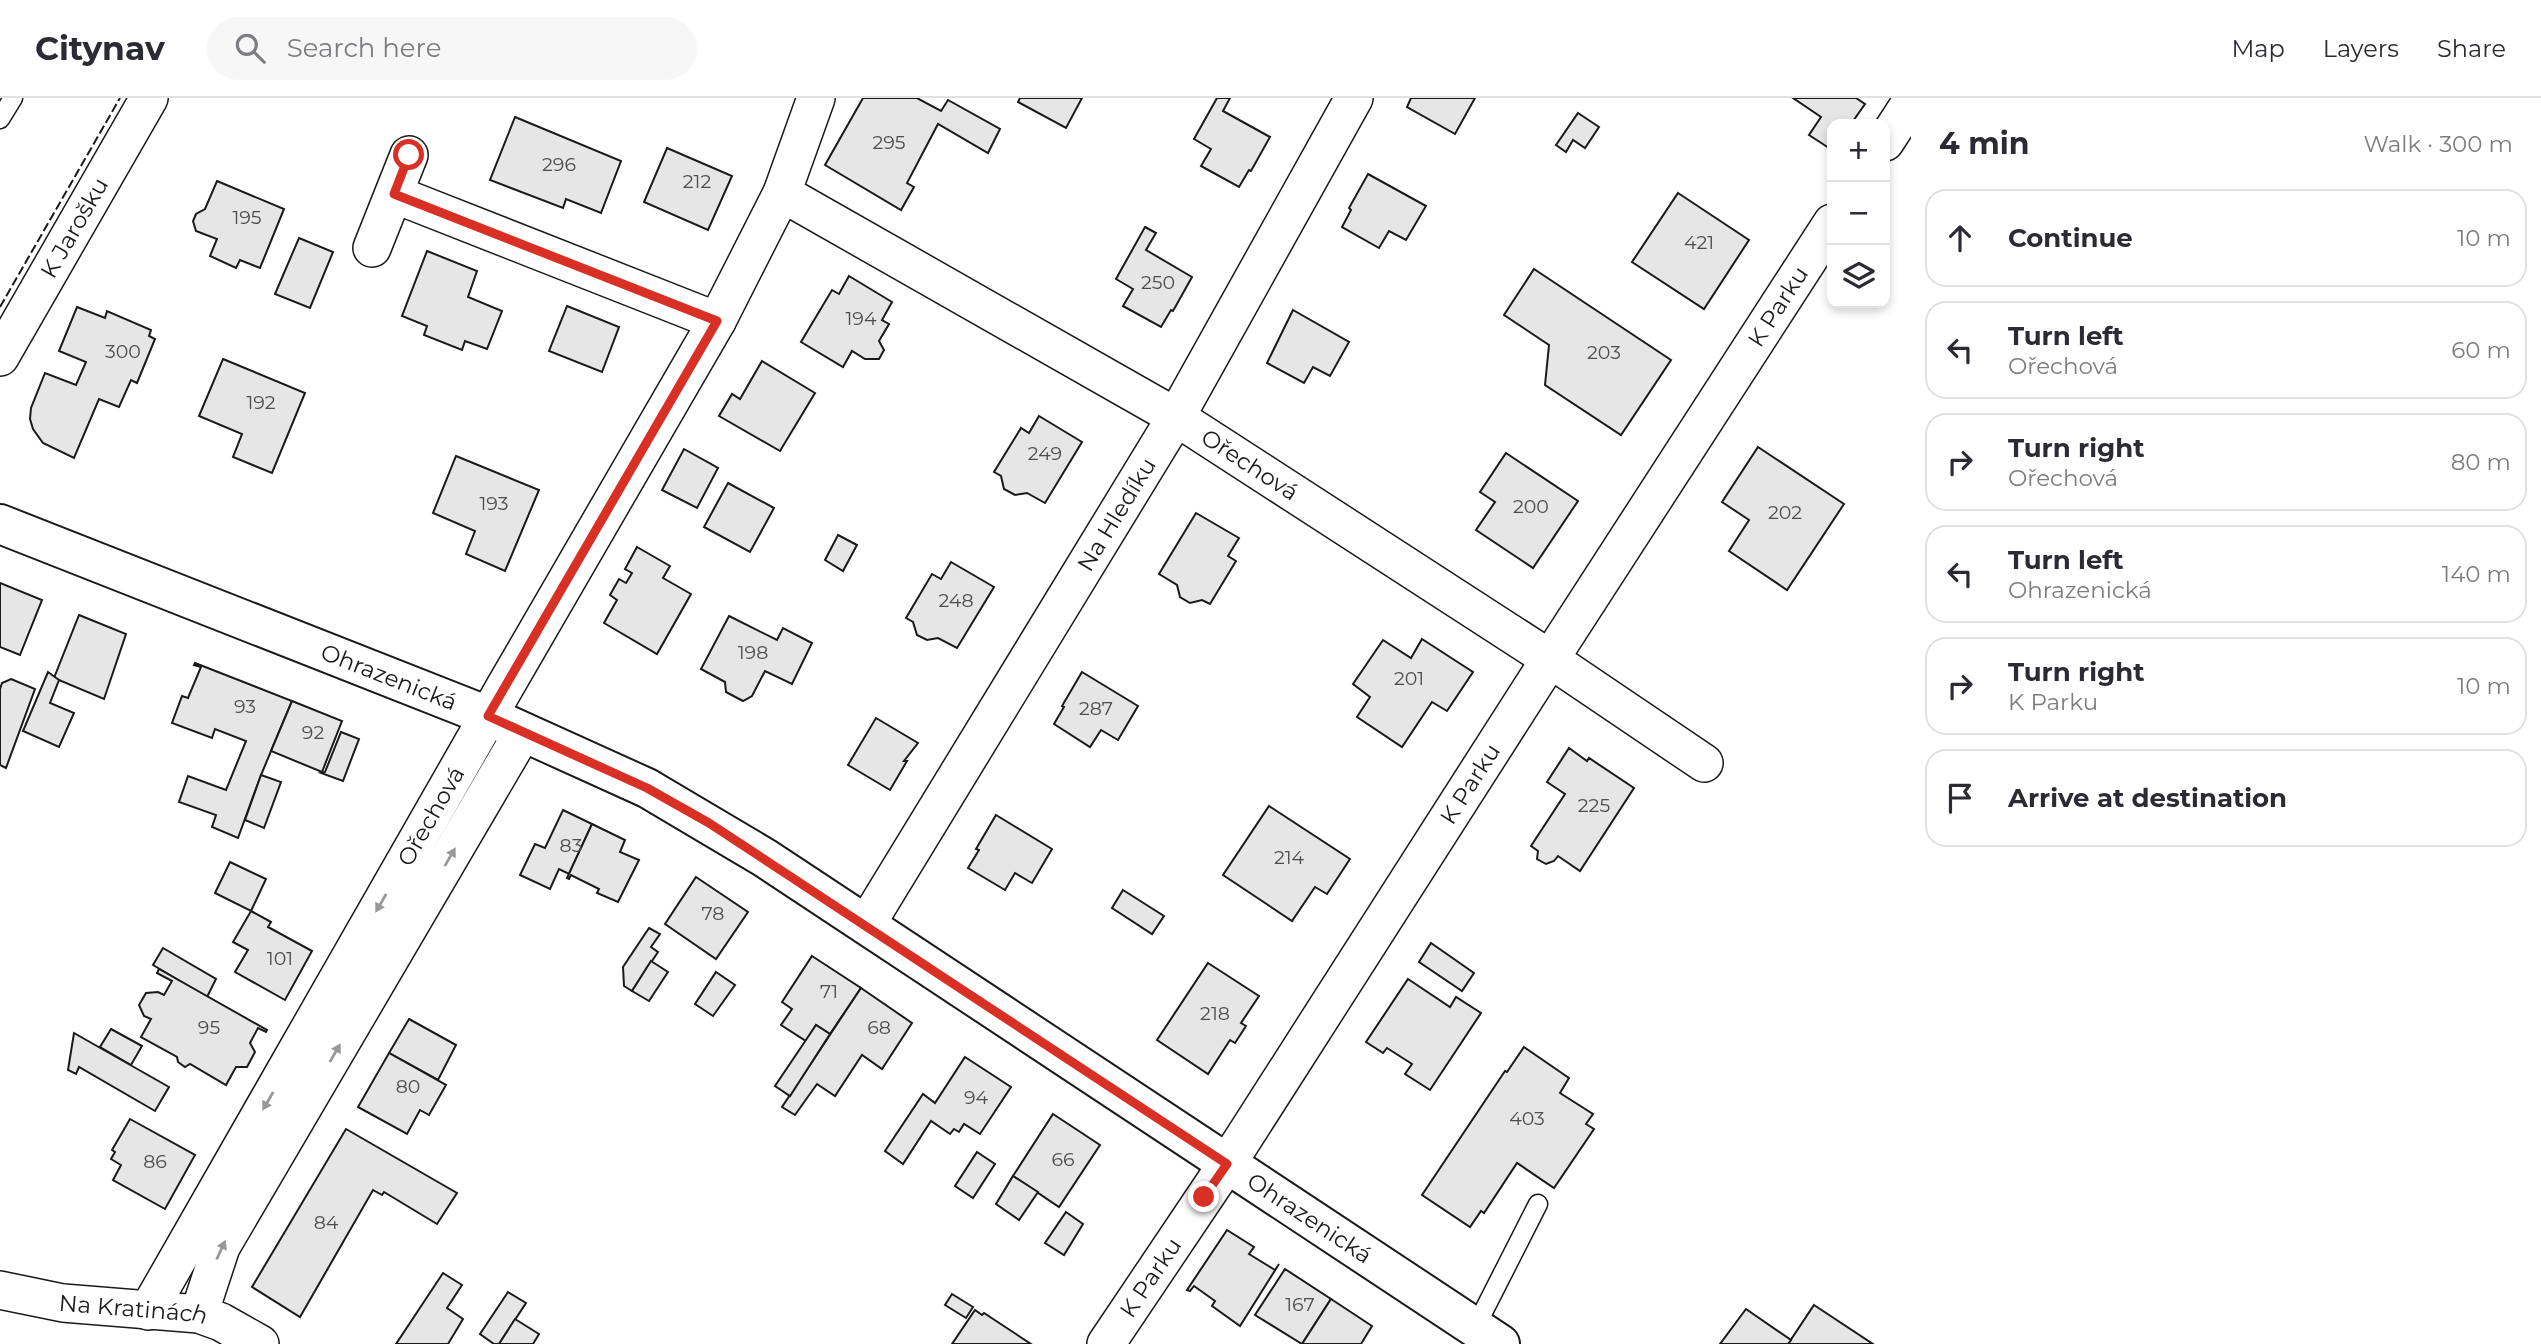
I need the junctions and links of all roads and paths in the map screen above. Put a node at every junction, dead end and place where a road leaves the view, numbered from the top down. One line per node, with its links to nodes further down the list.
1 (13, 98): 6 (lane)
2 (149, 98): 14 (street, K Jarošku)
3 (816, 98): 9 (street, Ořechová)
4 (1354, 98): 15 (street, Na Hledíku)
5 (1911, 102): 7 (street)
6 (0, 119)
7 (1890, 134)
8 (409, 155): 10 (street)
9 (782, 193): 13 (street, Ořechová); 15 (street, Ořechová)
10 (394, 194): 12 (street); 13 (street)
11 (1827, 231): 17 (street, K Parku)
12 (372, 248)
13 (717, 321): 18 (street, Ořechová)
14 (0, 357)
15 (1176, 418): 17 (street, Ořechová); 21 (street, Na Hledíku)
16 (0, 524): 18 (street, Ohrazenická)
17 (1550, 659): 20 (street, Ořechová); 22 (street, K Parku)
18 (488, 716): 19 (street, Ohrazenická); 25 (street, Ořechová, one-way to 25)
19 (523, 732): 21 (street, Ohrazenická); 26 (street, Ořechová, one-way to 19)
20 (1704, 763)
21 (866, 925): 22 (street, Ohrazenická)
22 (1227, 1164): 27 (street, Ohrazenická); 29 (street, K Parku)
23 (1538, 1204): 27 (lane)
24 (0, 1290): 25 (street, Na Kratinách)
25 (148, 1311): 26 (street, Na Kratinách)
26 (198, 1314): 28 (street, Na Kratinách)
27 (1488, 1336)
28 (260, 1344)
29 (1106, 1344)

